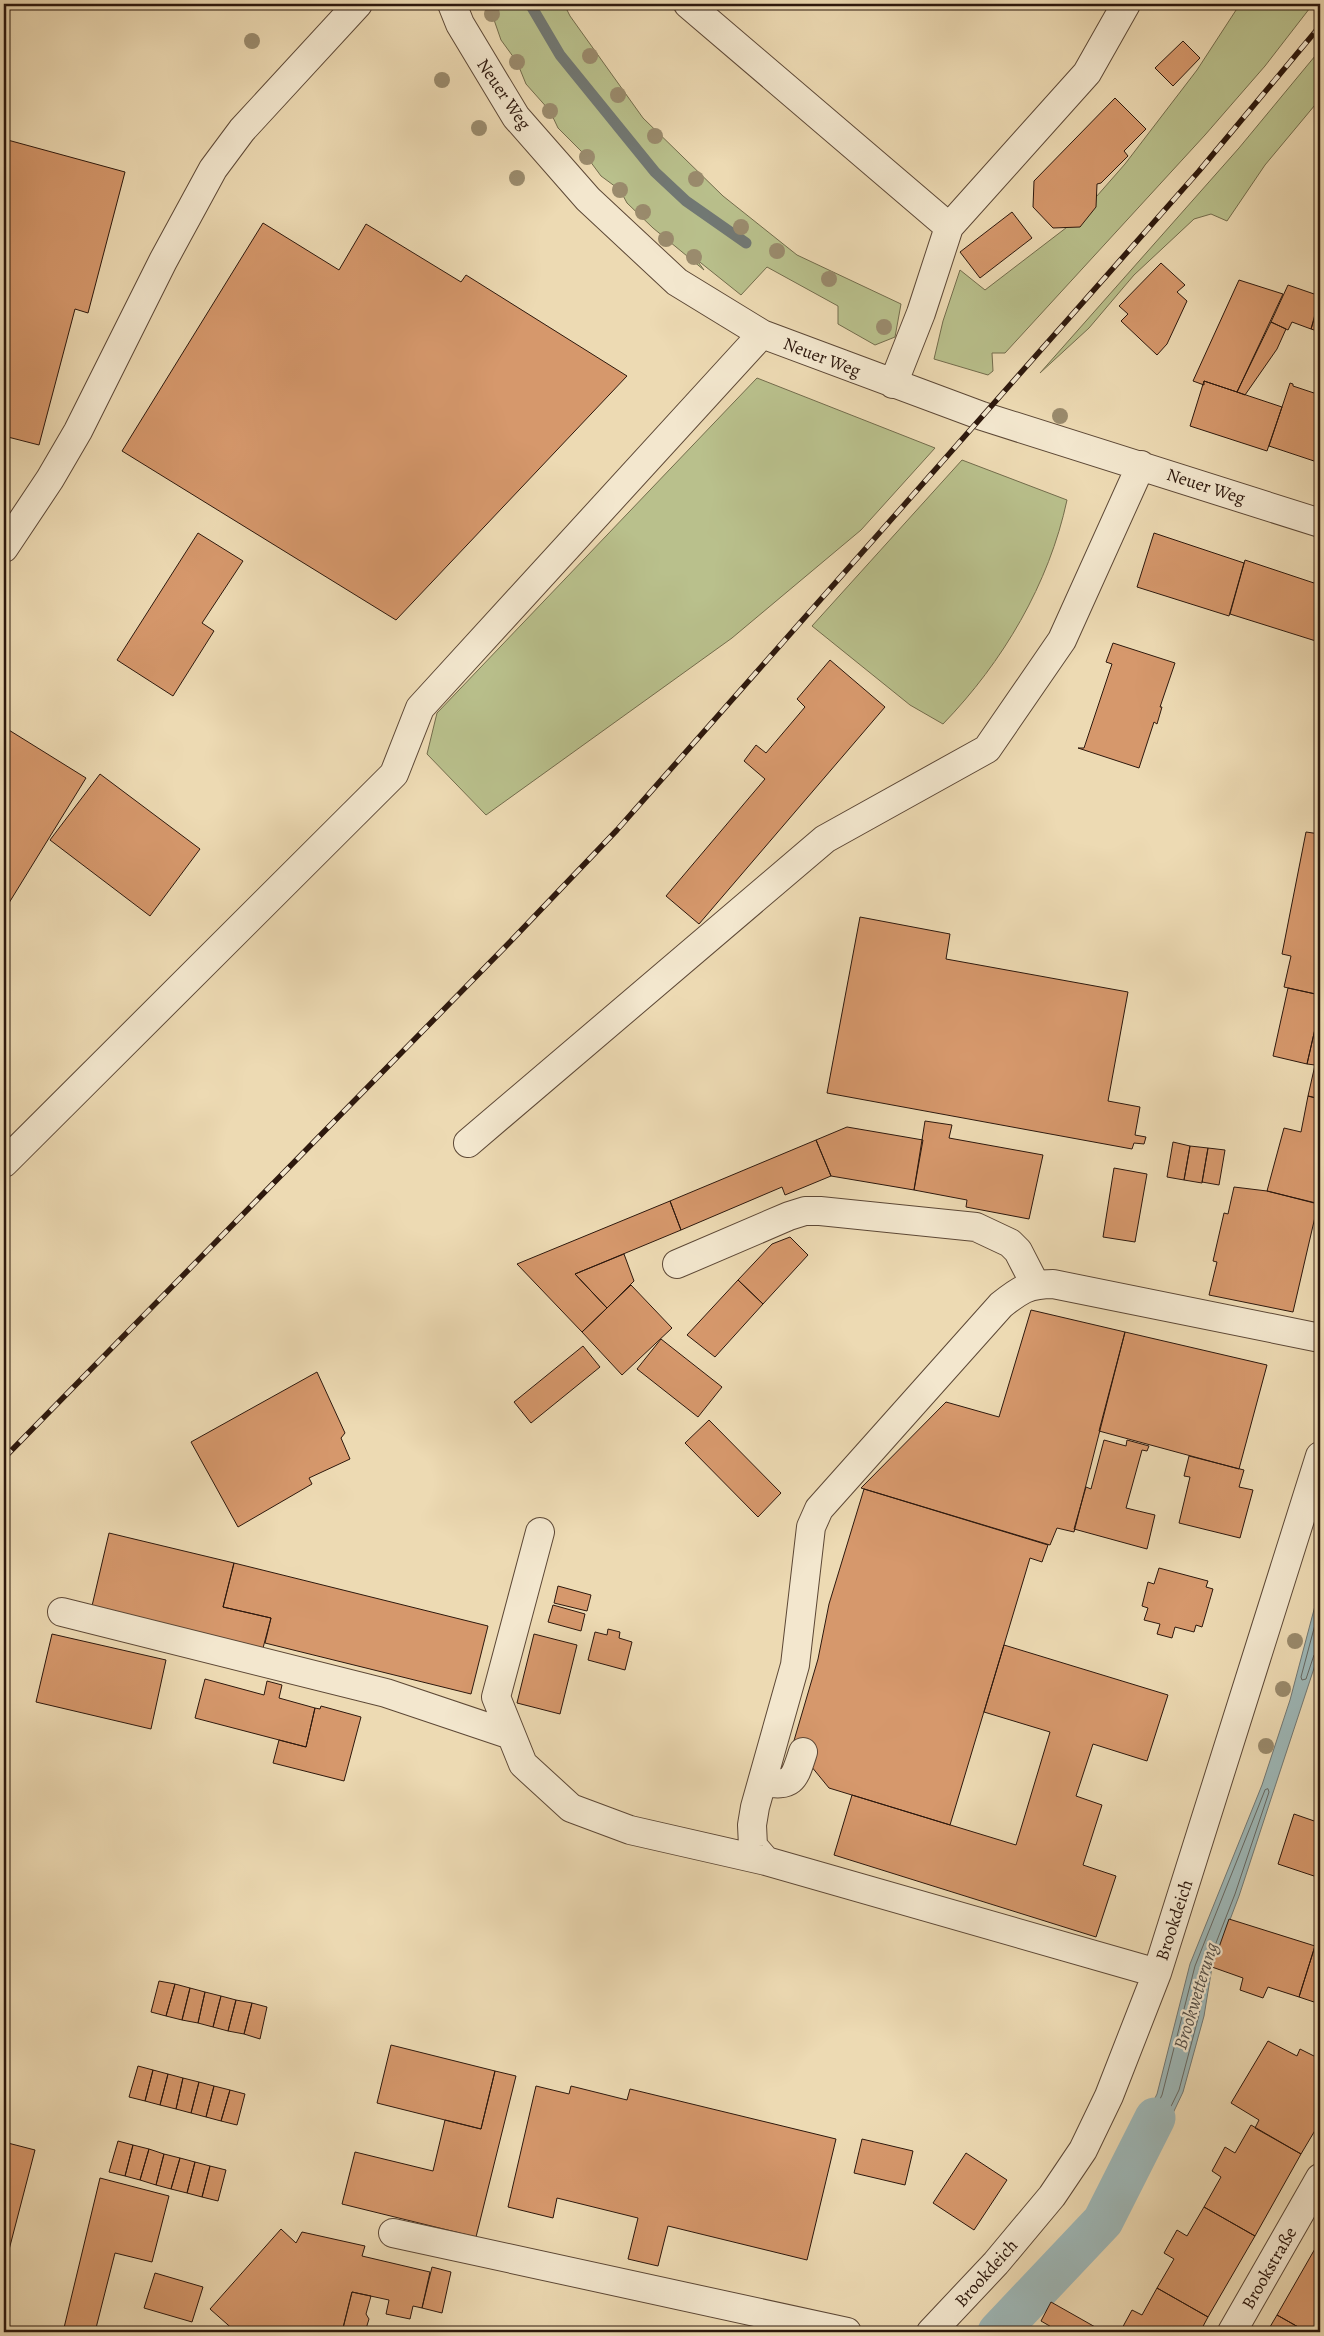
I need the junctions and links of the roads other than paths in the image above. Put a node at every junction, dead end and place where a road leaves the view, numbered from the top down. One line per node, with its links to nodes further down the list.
1 (358, 4): 10 (street)
2 (452, 4): 6 (street, Neuer Weg)
3 (688, 4): 5 (street)
4 (1126, 4): 5 (street)
5 (949, 227): 7 (street)
6 (762, 334): 7 (street, Neuer Weg); 12 (street)
7 (893, 384): 8 (street, Neuer Weg)
8 (1141, 465): 9 (street, Neuer Weg); 11 (street)
9 (1320, 523)
10 (4, 548)
11 (468, 1142)
12 (4, 1163)
13 (677, 1264): 14 (street)
14 (1036, 1284): 15 (street); 21 (street)
15 (1320, 1338)
16 (1320, 1456): 23 (street, Brookdeich)
17 (540, 1532): 19 (street)
18 (62, 1612): 19 (street)
19 (511, 1735): 22 (street)
20 (803, 1752): 21 (street)
21 (763, 1782): 22 (street)
22 (766, 1861): 23 (street)
23 (1156, 1973): 27 (street, Brookdeich)
24 (1320, 2178): 28 (street, Brookstraße)
25 (393, 2233): 26 (street)
26 (847, 2332)
27 (931, 2332)
28 (1232, 2332)

